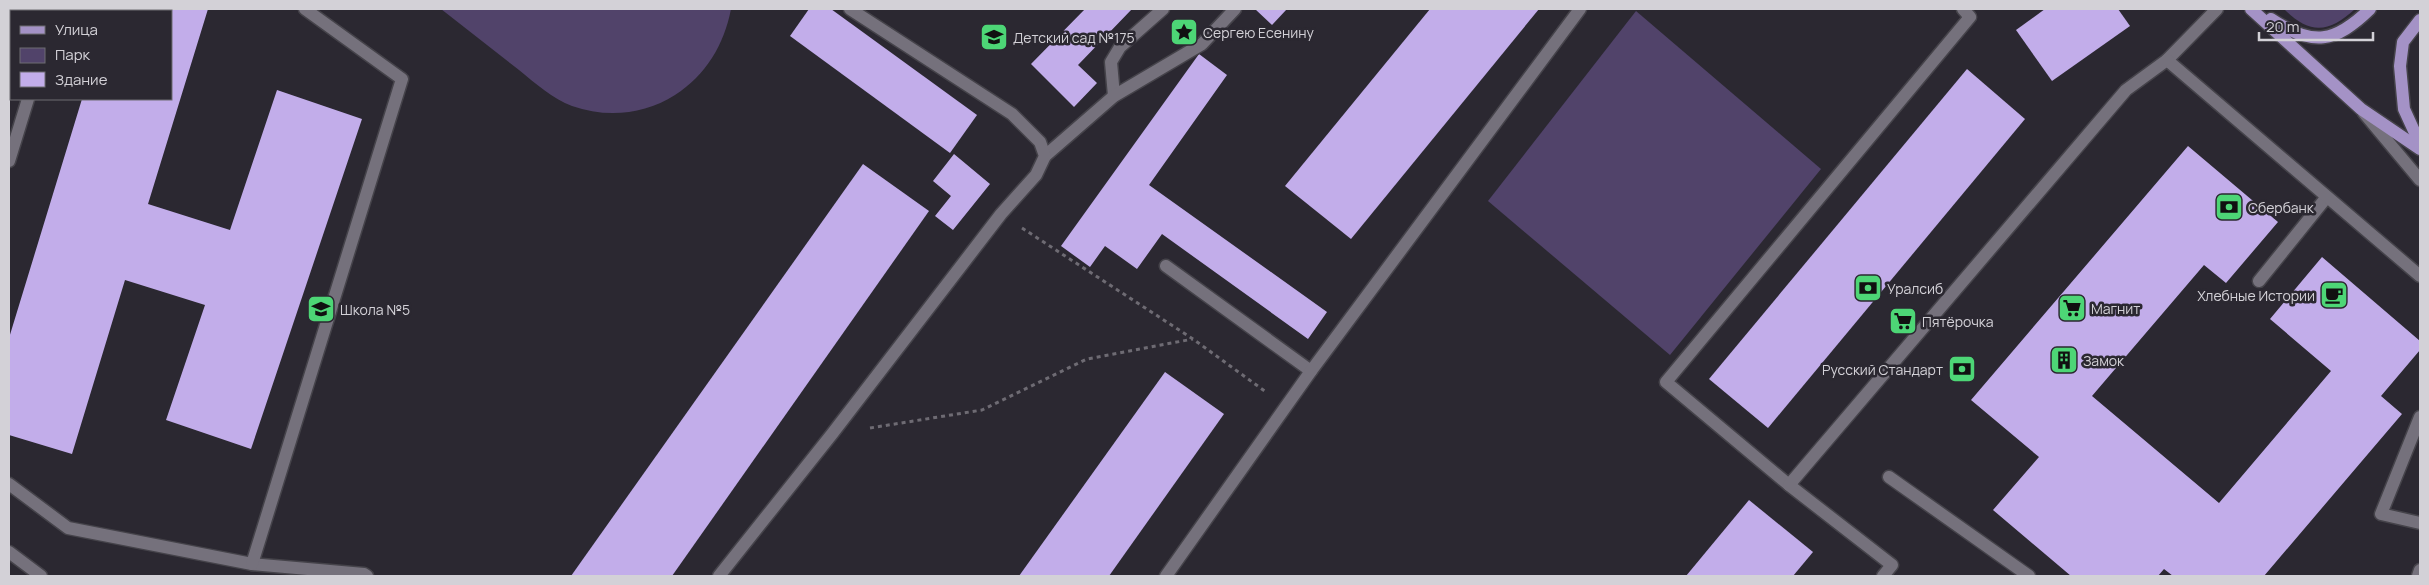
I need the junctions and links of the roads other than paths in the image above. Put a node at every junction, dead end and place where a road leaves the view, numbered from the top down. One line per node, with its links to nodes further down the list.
1 (305, 9): 32 (street)
2 (850, 9): 18 (street)
3 (1163, 9): 13 (street)
4 (1580, 9): 25 (street)
5 (1963, 9): 29 (street)
6 (2217, 9): 12 (street)
7 (2252, 9): 15 (main road)
8 (2257, 9): 9 (main road)
9 (2370, 9)
10 (1230, 11): 13 (street)
11 (2420, 20): 16 (main road)
12 (2167, 60): 21 (street); 29 (street)
13 (1114, 96): 18 (street)
14 (28, 100): 19 (street)
15 (2361, 109): 17 (main road); 20 (street)
16 (2420, 144)
17 (2420, 149)
18 (1045, 156): 36 (street)
19 (9, 161)
20 (2420, 180)
21 (2326, 198): 23 (street); 24 (street)
22 (1166, 266): 25 (street)
23 (2420, 276)
24 (2259, 281)
25 (1312, 371): 37 (street)
26 (2420, 417): 30 (street)
27 (1889, 477): 39 (street)
28 (9, 484): 32 (street)
29 (1789, 485): 38 (street)
30 (2420, 523)
31 (9, 552): 34 (street)
32 (252, 564): 35 (street)
33 (2420, 570): 40 (street)
34 (41, 576)
35 (367, 576)
36 (719, 576)
37 (1166, 576)
38 (1883, 576)
39 (2029, 576)
40 (2418, 576)

